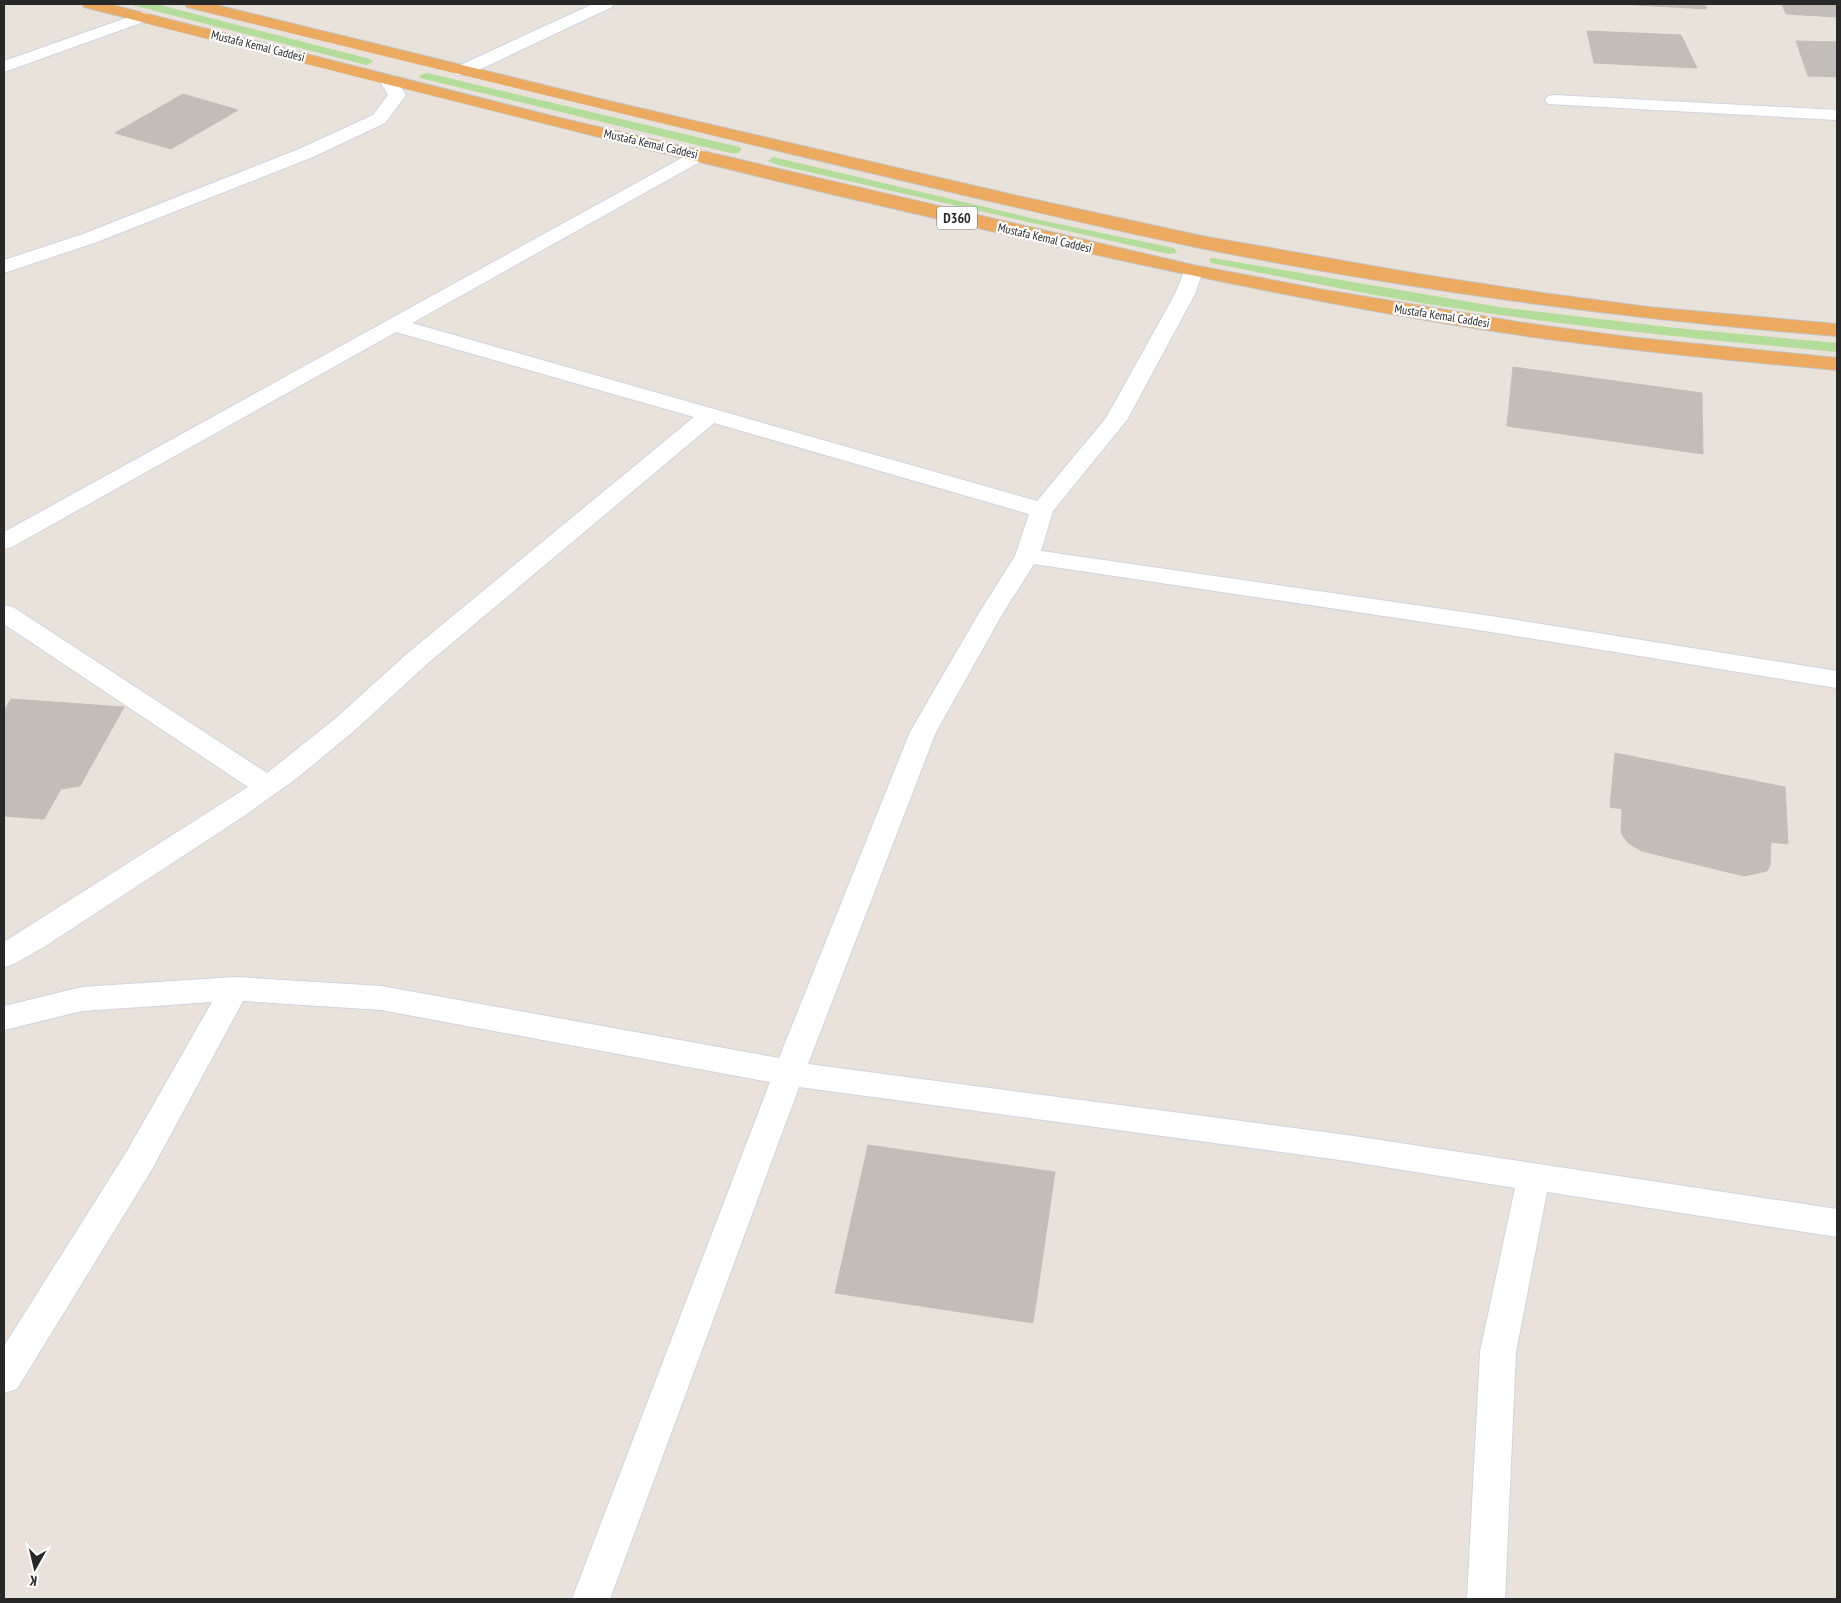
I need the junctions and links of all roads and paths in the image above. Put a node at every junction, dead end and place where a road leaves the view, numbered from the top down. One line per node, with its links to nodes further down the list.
1 (90, 4): 4 (highway, Mustafa Kemal Caddesi / D360)
2 (192, 4): 5 (highway, Mustafa Kemal Caddesi / D360)
3 (606, 4): 7 (street)
4 (143, 17): 6 (street); 8 (highway, Mustafa Kemal Caddesi / D360)
5 (418, 60): 7 (highway, Mustafa Kemal Caddesi / D360); 8 (highway)
6 (4, 67)
7 (462, 70): 11 (highway, Mustafa Kemal Caddesi / D360)
8 (388, 80): 12 (highway, Mustafa Kemal Caddesi / D360); 15 (street)
9 (1554, 100): 10 (street)
10 (1837, 115)
11 (774, 143): 13 (highway); 14 (highway, Mustafa Kemal Caddesi / D360)
12 (698, 155): 13 (highway, Mustafa Kemal Caddesi / D360); 17 (street)
13 (746, 166): 16 (highway, Mustafa Kemal Caddesi / D360)
14 (1202, 242): 16 (highway); 18 (highway, Mustafa Kemal Caddesi / D360)
15 (4, 267)
16 (1193, 271): 19 (highway, Mustafa Kemal Caddesi / D360); 21 (street)
17 (395, 325): 20 (street); 22 (street)
18 (1837, 330)
19 (1837, 364)
20 (710, 415): 21 (street); 26 (street)
21 (1042, 510): 23 (street)
22 (4, 542)
23 (1027, 556): 25 (street); 30 (street)
24 (4, 614): 26 (street)
25 (1837, 679)
26 (267, 786): 27 (street)
27 (4, 956)
28 (235, 989): 29 (street); 30 (street); 33 (street)
29 (4, 1018)
30 (790, 1073): 31 (street); 34 (street)
31 (1534, 1176): 32 (street); 35 (street)
32 (1837, 1224)
33 (4, 1378)
34 (591, 1599)
35 (1486, 1599)

